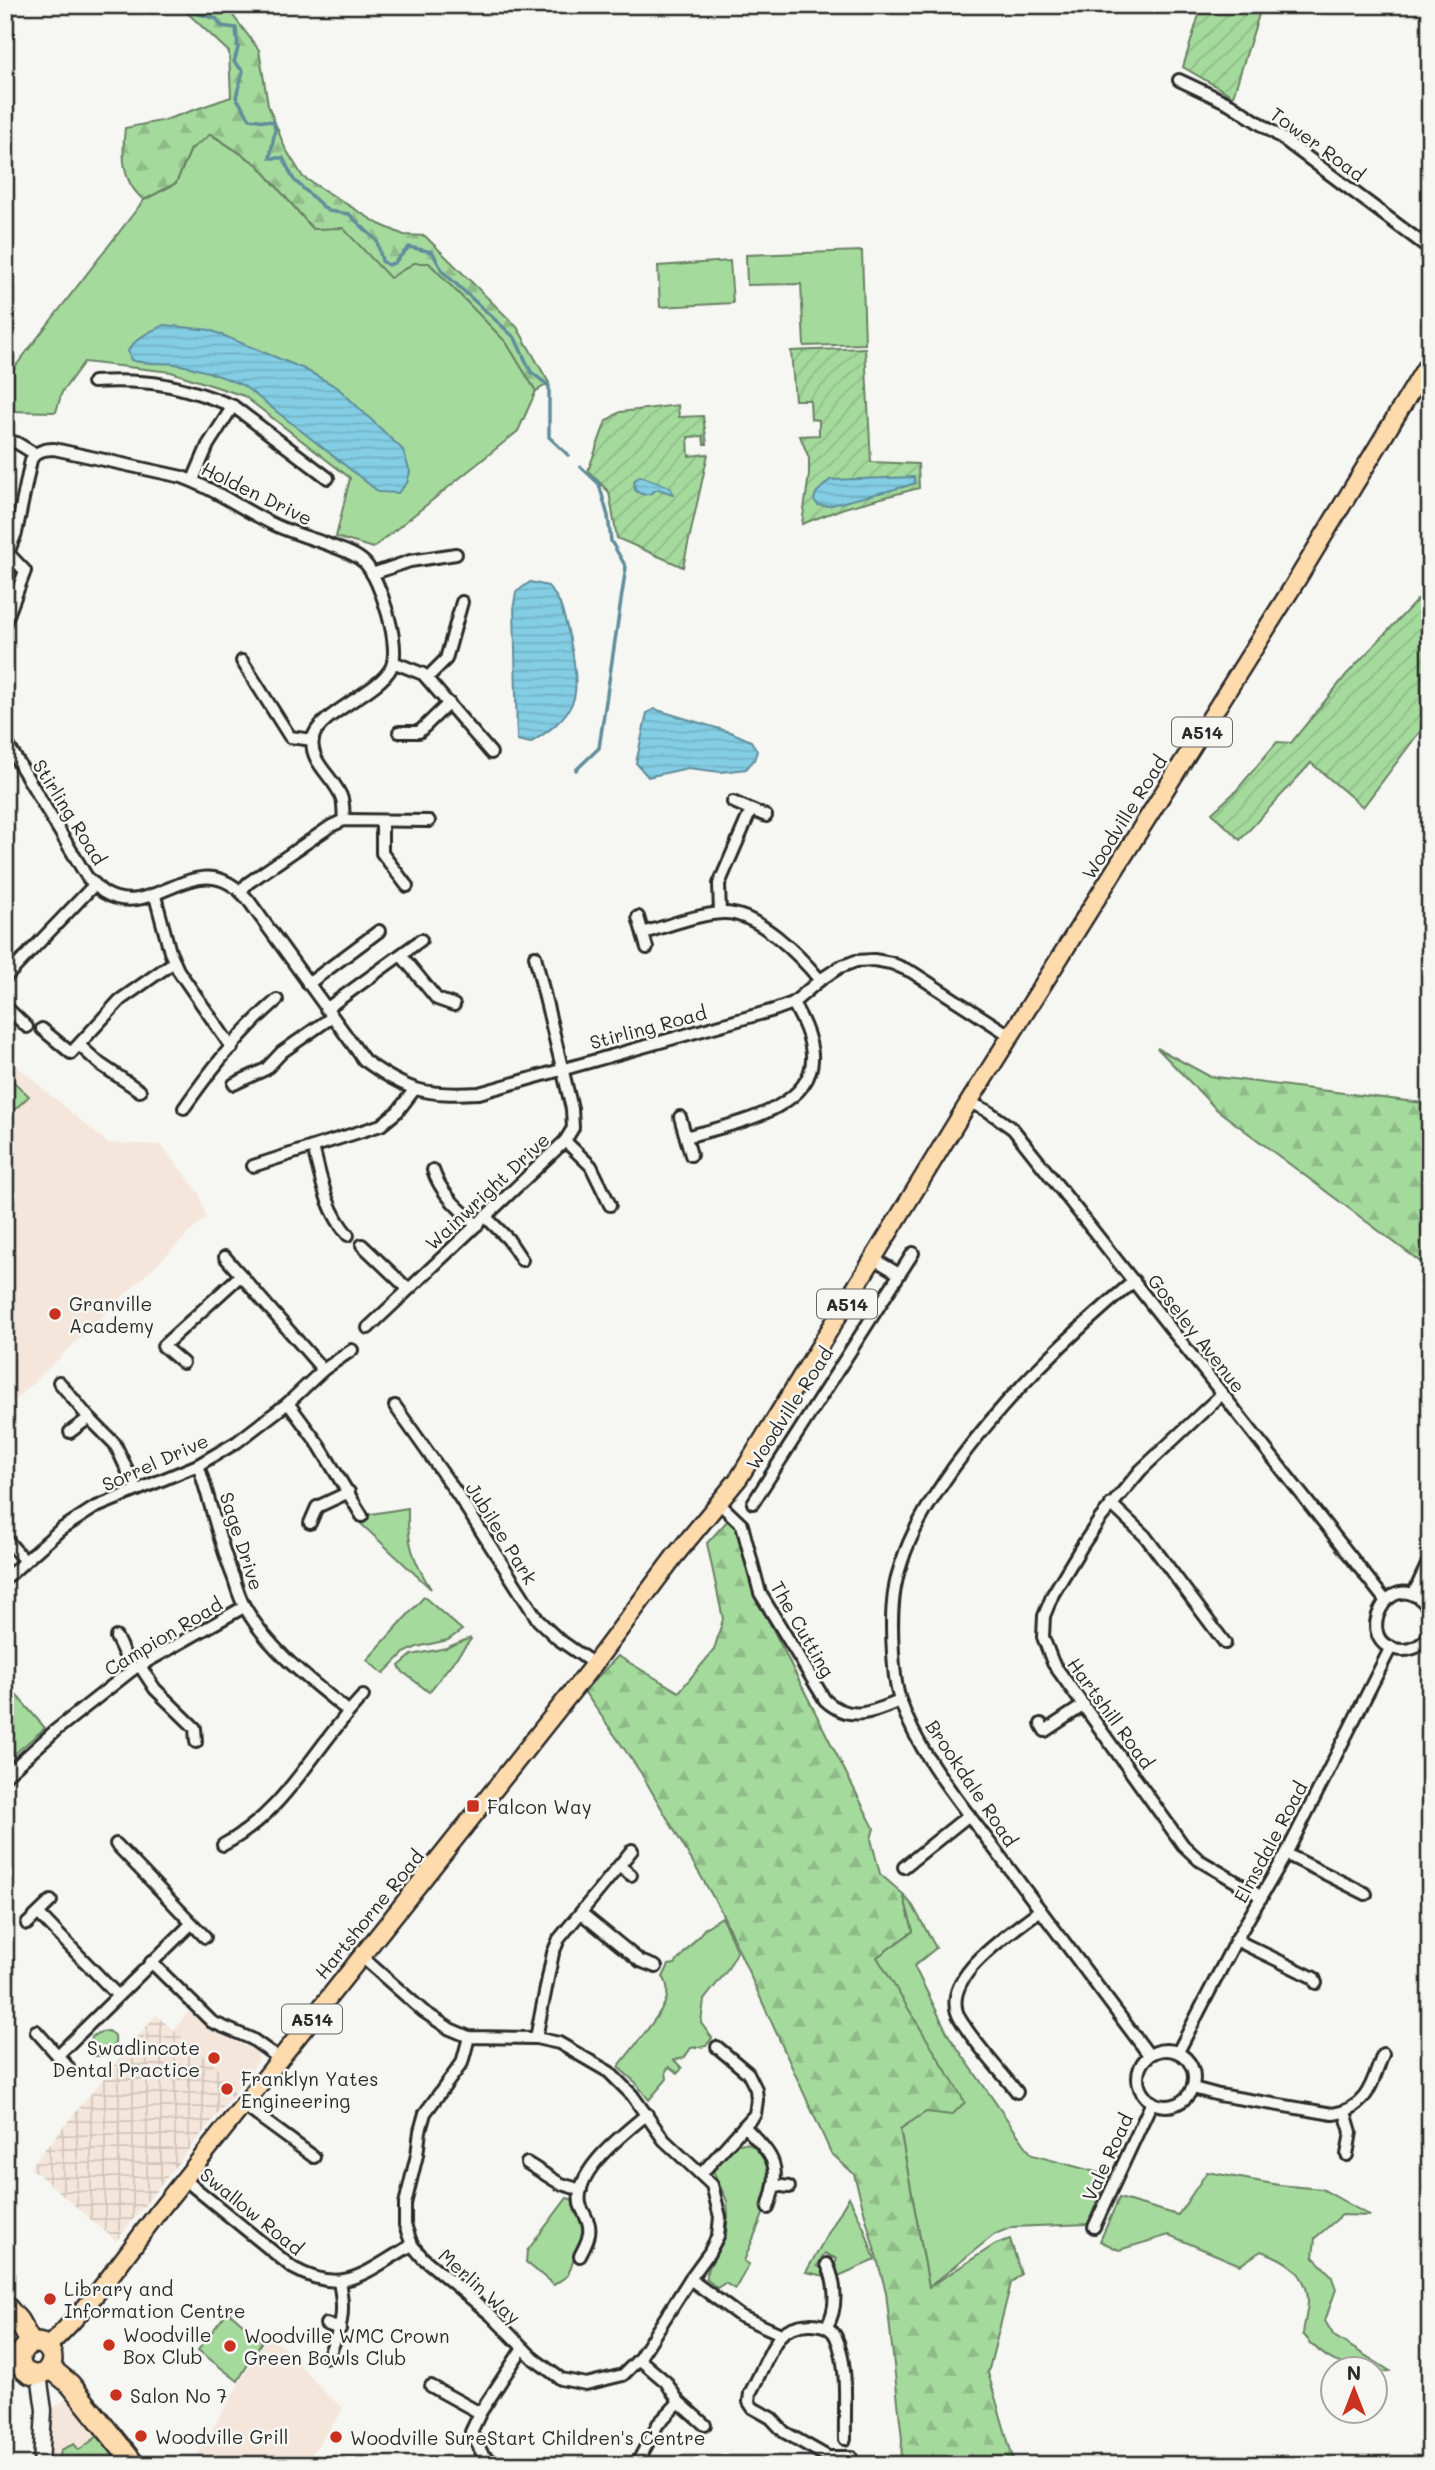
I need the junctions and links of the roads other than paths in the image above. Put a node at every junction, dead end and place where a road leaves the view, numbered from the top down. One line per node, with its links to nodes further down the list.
1 (1179, 80): 2 (street, Tower Road)
2 (1430, 249)
3 (1430, 360): 54 (main road, Woodville Road / A514)
4 (93, 382): 5 (street)
5 (233, 406): 8 (street); 9 (street)
6 (5, 440): 7 (street, Holden Drive)
7 (34, 454): 9 (street, Holden Drive); 10 (street)
8 (328, 478)
9 (193, 480): 13 (street, Holden Drive)
10 (7, 554): 16 (street)
11 (456, 554): 13 (street)
12 (5, 565): 14 (street)
13 (372, 573): 18 (street, Holden Drive)
14 (5, 577)
15 (462, 602): 19 (street)
16 (5, 623)
17 (242, 661): 23 (street)
18 (393, 662): 19 (street); 23 (street)
19 (427, 678): 20 (street)
20 (449, 703): 21 (street); 24 (street)
21 (399, 732)
22 (5, 740): 31 (street, Stirling Road)
23 (313, 740): 28 (street)
24 (491, 753)
25 (733, 802): 26 (street)
26 (751, 810): 27 (street); 35 (street)
27 (766, 816)
28 (344, 820): 29 (street); 33 (street)
29 (382, 821): 30 (street); 32 (street)
30 (429, 821)
31 (95, 884): 34 (street, Stirling Road); 44 (street)
32 (407, 886)
33 (241, 891): 34 (street, Stirling Road); 46 (street, Stirling Road)
34 (155, 895): 43 (street)
35 (720, 913): 38 (street); 45 (street)
36 (638, 917): 38 (street)
37 (379, 931): 46 (street)
38 (643, 933): 40 (street)
39 (421, 940): 41 (street)
40 (647, 948)
41 (401, 955): 49 (street); 51 (street)
42 (535, 956): 57 (street, Wainwright Drive)
43 (174, 962): 55 (street); 56 (street)
44 (5, 978)
45 (820, 980): 48 (street, Stirling Road); 54 (street, Stirling Road)
46 (308, 984): 51 (street, Stirling Road)
47 (277, 1000): 56 (street)
48 (793, 1003): 57 (street, Stirling Road); 64 (street)
49 (454, 1005)
50 (5, 1006): 52 (street)
51 (329, 1013): 58 (street); 59 (street, Stirling Road)
52 (27, 1027)
53 (42, 1029): 55 (street)
54 (1011, 1036): 61 (main road, Woodville Road / A514)
55 (79, 1045): 60 (street)
56 (232, 1048): 62 (street)
57 (562, 1068): 59 (street, Stirling Road); 65 (street, Wainwright Drive)
58 (234, 1084)
59 (414, 1090): 66 (street)
60 (140, 1091)
61 (969, 1102): 77 (main road, Woodville Road / A514); 81 (street, Goseley Avenue)
62 (184, 1108)
63 (680, 1117): 64 (street)
64 (686, 1137): 67 (street)
65 (565, 1141): 70 (street); 71 (street, Wainwright Drive)
66 (313, 1147): 68 (street); 73 (street)
67 (691, 1155)
68 (253, 1166)
69 (433, 1170): 72 (street)
70 (610, 1205)
71 (485, 1216): 72 (street, Wainwright Drive); 78 (street)
72 (477, 1225): 82 (street, Wainwright Drive)
73 (348, 1235)
74 (362, 1245): 82 (street)
75 (912, 1253): 79 (street, Woodville Road)
76 (225, 1257): 80 (street)
77 (874, 1259): 79 (street); 94 (main road, Woodville Road / A514)
78 (522, 1260)
79 (899, 1274): 94 (street, Woodville Road)
80 (241, 1275): 85 (street); 86 (street)
81 (1134, 1281): 88 (street, Goseley Avenue); 118 (street, Brookdale Road)
82 (408, 1289): 83 (street, Wainwright Drive)
83 (368, 1328)
84 (352, 1350): 86 (street, Sorrel Drive)
85 (183, 1363)
86 (323, 1370): 89 (street, Sorrel Drive)
87 (59, 1382): 91 (street)
88 (1222, 1394): 98 (street, Hartshill Road); 106 (street, Goseley Avenue)
89 (288, 1403): 93 (street, Sorrel Drive); 96 (street)
90 (395, 1406): 115 (street, Jubilee Park)
91 (89, 1418): 92 (street); 95 (street)
92 (70, 1432)
93 (198, 1465): 95 (street, Sorrel Drive); 107 (street, Sage Drive)
94 (739, 1478): 97 (main road, Woodville Road / A514)
95 (136, 1489): 102 (street, Sorrel Drive)
96 (349, 1492): 99 (street); 100 (street)
97 (720, 1504): 115 (main road, Hartshorne Road / A514); 118 (street, The Cutting)
98 (1111, 1504): 111 (street); 119 (street, Hartshill Road)
99 (362, 1516)
100 (310, 1523)
101 (5, 1538): 102 (street)
102 (24, 1560): 104 (street, Sorrel Drive)
103 (1427, 1565): 105 (street)
104 (5, 1579)
105 (1413, 1595): 106 (street); 108 (street)
106 (1385, 1600): 113 (street)
107 (244, 1607): 116 (street, Campion Road); 120 (street, Sage Drive)
108 (1430, 1610)
109 (1430, 1634): 112 (street)
110 (116, 1637): 116 (street)
111 (1224, 1643)
112 (1421, 1644): 113 (street); 114 (street)
113 (1391, 1647): 130 (street, Elmsdale Road)
114 (1430, 1656)
115 (594, 1664): 144 (main road, Hartshorne Road / A514)
116 (136, 1668): 122 (street); 123 (street, Campion Road)
117 (363, 1696): 120 (street)
118 (900, 1701): 124 (street, Brookdale Road)
119 (1084, 1705): 121 (street); 135 (street, Hartshill Road)
120 (348, 1712): 125 (street)
121 (1041, 1724)
122 (196, 1742)
123 (5, 1776)
124 (970, 1815): 132 (street); 137 (street, Brookdale Road)
125 (243, 1835): 127 (street); 128 (street)
126 (116, 1844): 141 (street)
127 (223, 1845)
128 (251, 1846)
129 (632, 1850): 131 (street)
130 (1286, 1854): 134 (street); 135 (street, Elmsdale Road)
131 (620, 1866): 133 (street); 138 (street)
132 (904, 1867)
133 (631, 1875)
134 (1366, 1894)
135 (1262, 1897): 143 (street, Elmsdale Road)
136 (51, 1901): 139 (street)
137 (1040, 1910): 156 (street, Brookdale Road); 160 (street)
138 (581, 1913): 146 (street); 151 (street)
139 (38, 1914): 140 (street); 148 (street)
140 (27, 1924)
141 (191, 1924): 142 (street); 145 (street)
142 (205, 1937)
143 (1236, 1940): 147 (street); 153 (street, Elmsdale Road)
144 (362, 1957): 150 (street); 157 (main road, Hartshorne Road / A514)
145 (151, 1962): 148 (street); 157 (street)
146 (656, 1967)
147 (1316, 1983)
148 (117, 1995): 155 (street)
149 (36, 2031): 155 (street)
150 (469, 2037): 151 (street); 178 (street, Merlin Way)
151 (537, 2038): 164 (street)
152 (718, 2048): 165 (street)
153 (1178, 2052): 156 (street); 159 (street)
154 (1384, 2054): 163 (street)
155 (58, 2055): 158 (street)
156 (1149, 2055): 161 (street)
157 (280, 2059): 162 (main road, Hartshorne Road / A514)
158 (68, 2067)
159 (1193, 2088): 161 (street); 163 (street)
160 (1017, 2092)
161 (1152, 2102): 177 (street, Vale Road)
162 (243, 2105): 167 (street); 170 (main road, Hartshorne Road / A514)
163 (1345, 2112): 166 (street)
164 (647, 2114): 169 (street); 173 (street)
165 (744, 2126): 169 (street); 171 (street)
166 (1347, 2155)
167 (314, 2157)
168 (527, 2163): 173 (street)
169 (702, 2173): 181 (street)
170 (184, 2179): 182 (street, Swallow Road); 189 (main road, Hartshorne Road / A514)
171 (775, 2185): 172 (street); 174 (street)
172 (789, 2187)
173 (581, 2190): 176 (street)
174 (768, 2208)
175 (601, 2223): 176 (street)
176 (589, 2225): 179 (street)
177 (1094, 2227)
178 (412, 2245): 182 (street); 188 (street, Merlin Way)
179 (580, 2256)
180 (827, 2264): 185 (street)
181 (690, 2279): 187 (street); 191 (street, Merlin Way)
182 (339, 2282): 186 (street)
183 (5, 2305): 189 (highway)
184 (326, 2324): 186 (street)
185 (827, 2326): 187 (street); 197 (street)
186 (340, 2329): 190 (street)
187 (781, 2334): 198 (street)
188 (522, 2349): 191 (street, Merlin Way); 195 (street)
189 (26, 2352): 192 (highway); 192 (highway)
190 (328, 2357)
191 (639, 2359): 194 (street)
192 (44, 2371): 199 (street); 200 (highway)
193 (431, 2386): 195 (street)
194 (678, 2402): 196 (street); 202 (street)
195 (480, 2413): 201 (street)
196 (705, 2425)
197 (845, 2438)
198 (852, 2457)
199 (41, 2465)
200 (135, 2465)
201 (495, 2465)
202 (636, 2465)

